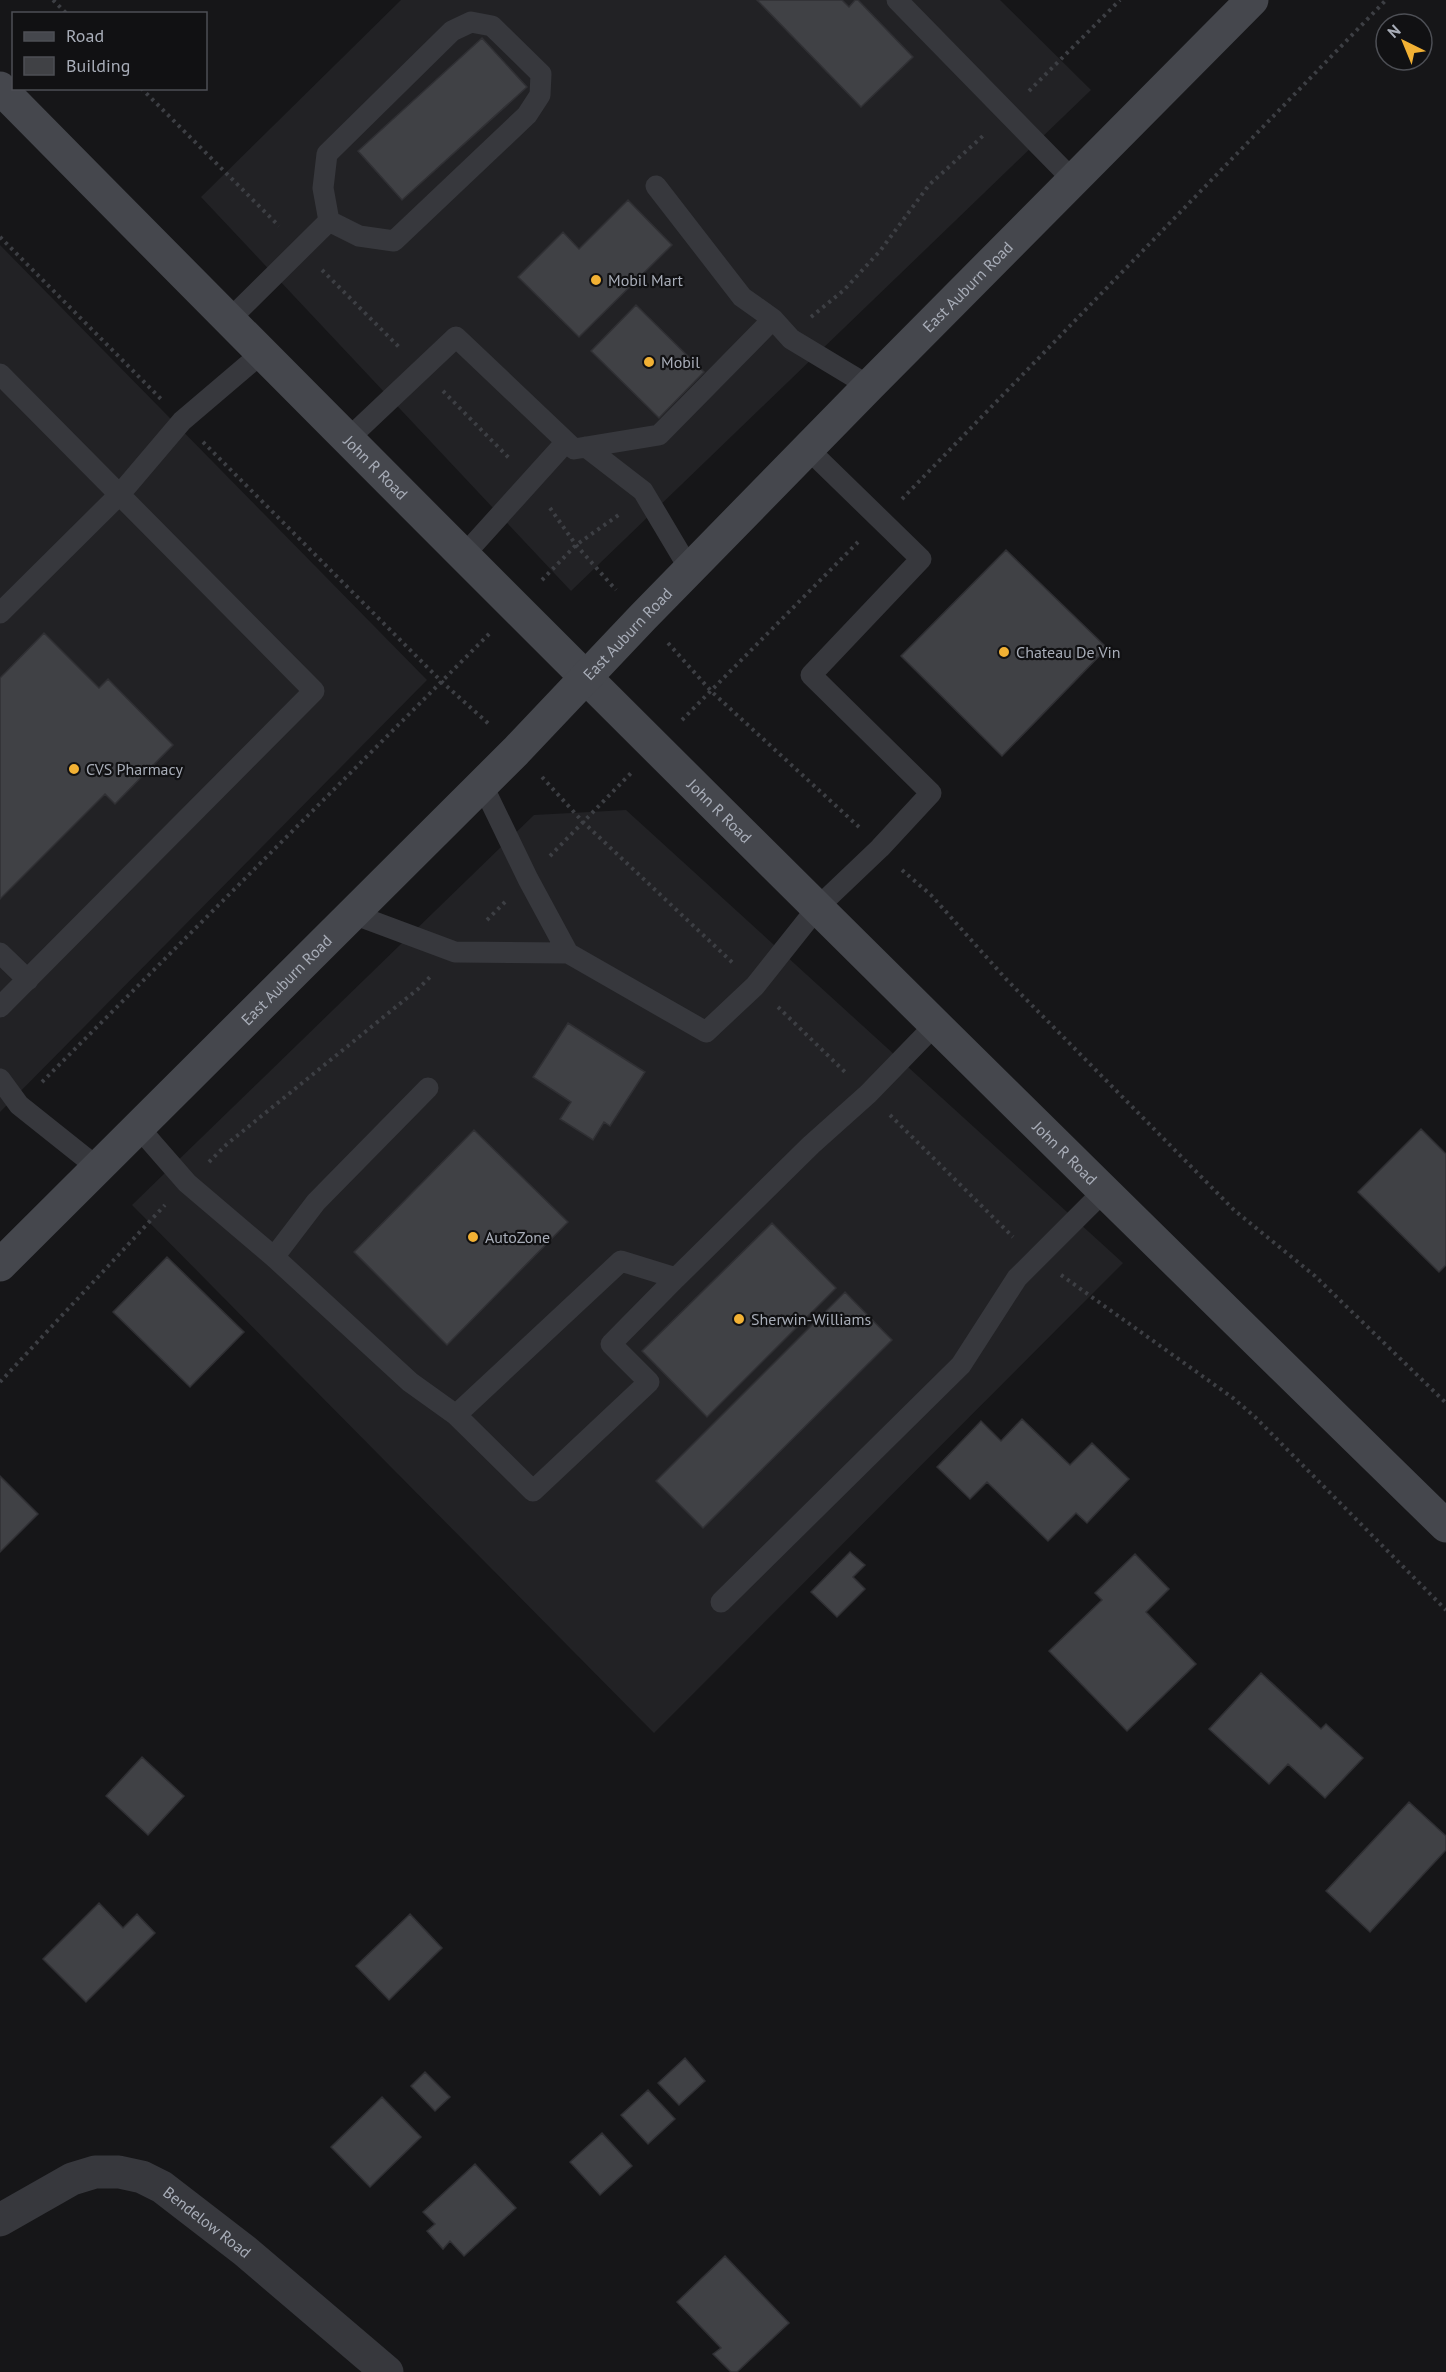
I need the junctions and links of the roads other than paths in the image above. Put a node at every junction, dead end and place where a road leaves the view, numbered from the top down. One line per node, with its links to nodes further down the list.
1 (897, 0): 4 (lane)
2 (1252, 0): 4 (main road, East Auburn Road)
3 (0, 88): 8 (main road, John R Road)
4 (1073, 180): 11 (main road, East Auburn Road)
5 (656, 186): 7 (lane)
6 (329, 221): 6 (lane); 8 (lane)
7 (773, 319): 11 (lane); 13 (lane)
8 (229, 320): 9 (main road, John R Road)
9 (263, 352): 12 (main road, John R Road); 15 (lane)
10 (0, 374): 15 (lane)
11 (869, 386): 14 (main road, East Auburn Road)
12 (348, 440): 13 (lane); 16 (main road, John R Road)
13 (576, 444): 16 (lane); 17 (lane)
14 (808, 449): 17 (main road, East Auburn Road); 21 (lane)
15 (120, 494): 18 (lane); 25 (lane)
16 (463, 555): 19 (main road, John R Road)
17 (690, 570): 19 (main road, East Auburn Road)
18 (0, 613)
19 (585, 677): 20 (main road, East Auburn Road); 21 (main road, John R Road)
20 (482, 784): 22 (main road, East Auburn Road); 24 (lane)
21 (817, 908): 24 (lane); 27 (main road, John R Road)
22 (353, 914): 24 (lane); 30 (main road, East Auburn Road)
23 (0, 953): 25 (lane)
24 (568, 953)
25 (27, 980): 26 (lane)
26 (0, 1007)
27 (935, 1025): 32 (main road, John R Road); 35 (lane)
28 (0, 1079): 31 (lane)
29 (428, 1088): 33 (lane)
30 (139, 1128): 31 (main road, East Auburn Road); 33 (lane)
31 (99, 1168): 34 (main road, East Auburn Road)
32 (1103, 1192): 37 (main road, John R Road); 38 (lane)
33 (274, 1257): 36 (lane)
34 (0, 1265)
35 (676, 1278): 36 (lane); 36 (lane)
36 (456, 1415)
37 (1446, 1526)
38 (721, 1602)
39 (0, 2220): 40 (street, Bendelow Road)
40 (387, 2372)

